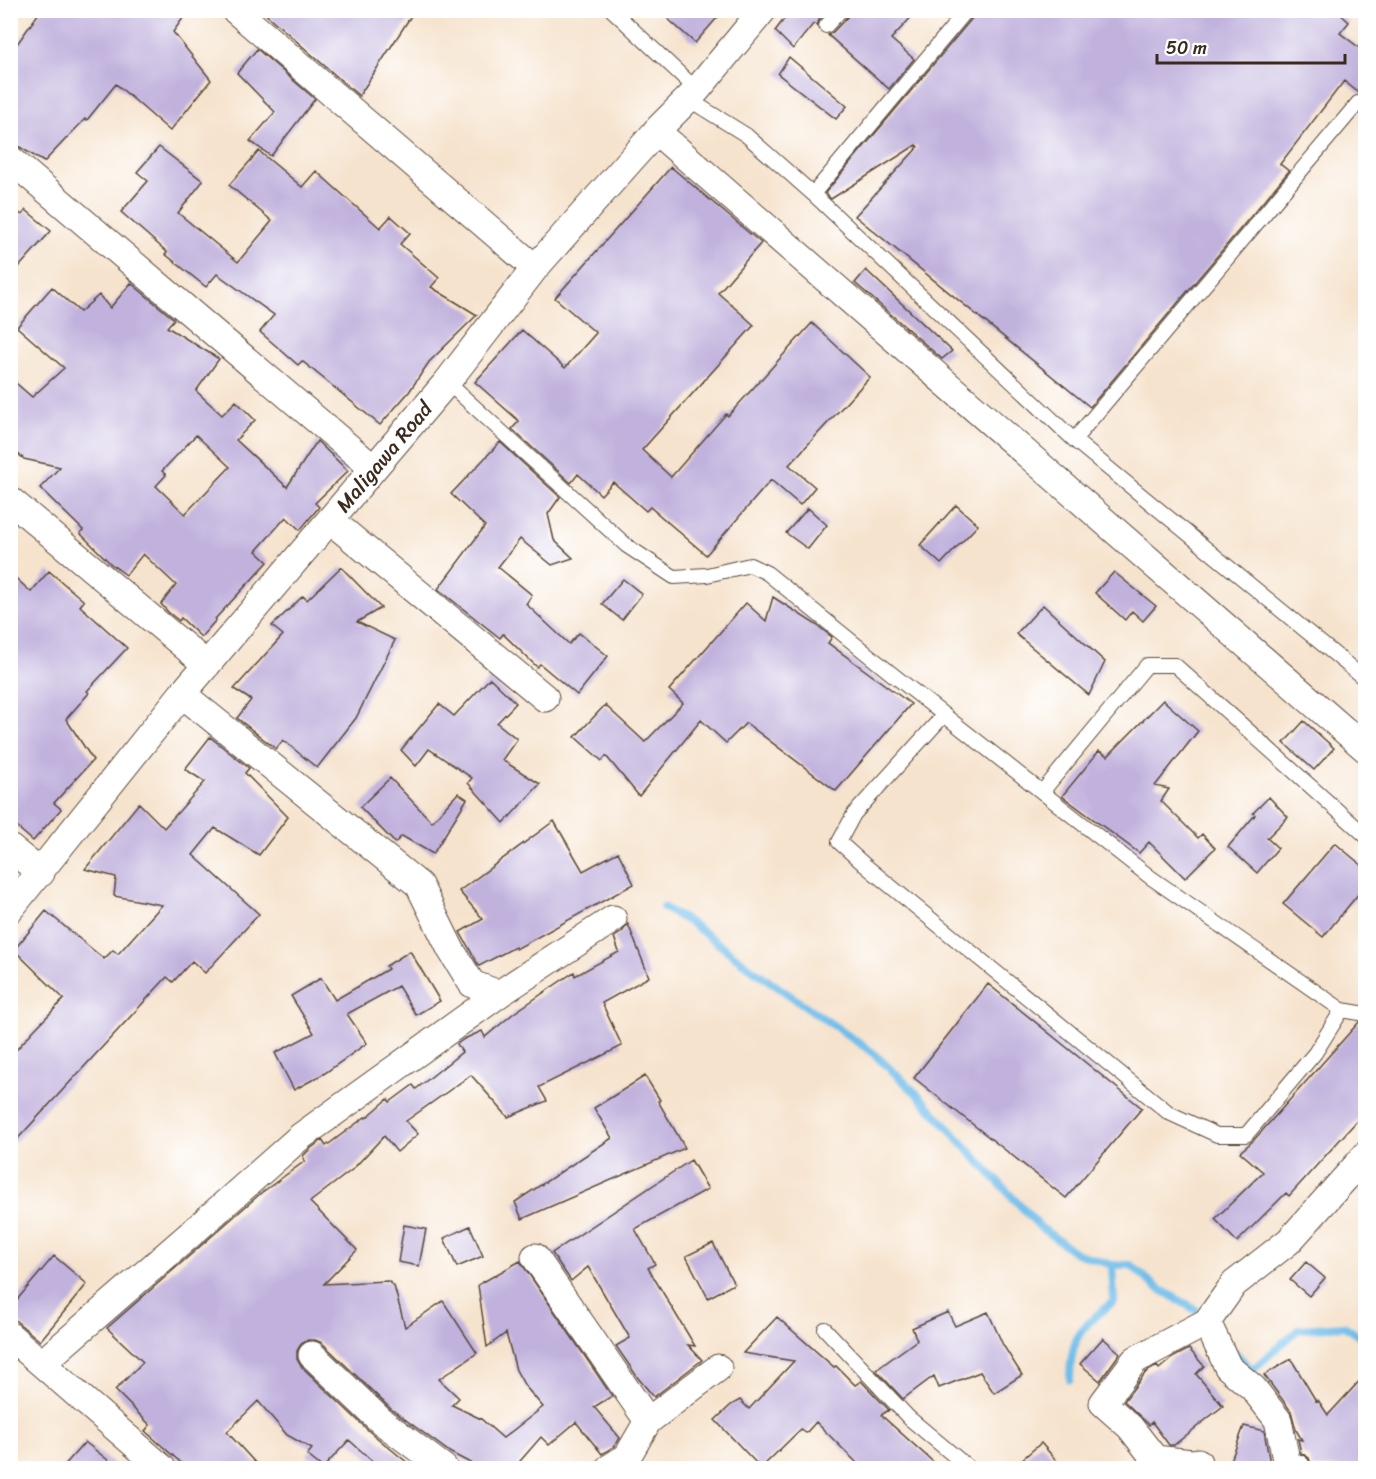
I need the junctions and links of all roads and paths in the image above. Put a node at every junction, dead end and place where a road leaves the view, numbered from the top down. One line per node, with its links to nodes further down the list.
1 (235, 10): 12 (street)
2 (612, 10): 7 (lane)
3 (763, 10): 7 (street, Maligawa Road)
4 (841, 10): 6 (lane)
5 (967, 10): 11 (lane)
6 (826, 26)
7 (693, 95): 9 (street, Maligawa Road); 11 (lane)
8 (1358, 103): 14 (lane)
9 (656, 131): 12 (street, Maligawa Road); 23 (street)
10 (10, 159): 15 (street)
11 (813, 194): 14 (lane)
12 (535, 268): 13 (street, Maligawa Road)
13 (447, 382): 15 (street, Maligawa Road); 22 (lane)
14 (1074, 440): 19 (lane)
15 (373, 468): 17 (street, Maligawa Road)
16 (10, 500): 18 (street)
17 (330, 520): 18 (street, Maligawa Road); 21 (street)
18 (207, 665): 20 (street, Maligawa Road)
19 (1365, 680)
20 (182, 694): 27 (street, Maligawa Road); 30 (street)
21 (545, 698)
22 (944, 715): 24 (lane); 31 (lane)
23 (1365, 749)
24 (1042, 792): 25 (lane); 31 (lane)
25 (1365, 836)
26 (10, 848): 27 (street)
27 (40, 873): 28 (street, Maligawa Road)
28 (10, 909)
29 (613, 919): 30 (street)
30 (499, 994): 39 (street)
31 (1342, 1010): 32 (lane)
32 (1365, 1014)
33 (1365, 1155): 35 (street)
34 (535, 1257): 41 (street)
35 (1207, 1322): 46 (street); 47 (street)
36 (825, 1329): 45 (lane)
37 (10, 1336): 39 (street)
38 (312, 1355): 43 (street)
39 (42, 1363): 42 (street)
40 (718, 1368): 41 (street)
41 (648, 1421): 44 (street)
42 (162, 1468)
43 (444, 1468)
44 (609, 1468)
45 (969, 1468)
46 (1195, 1468)
47 (1297, 1468)

